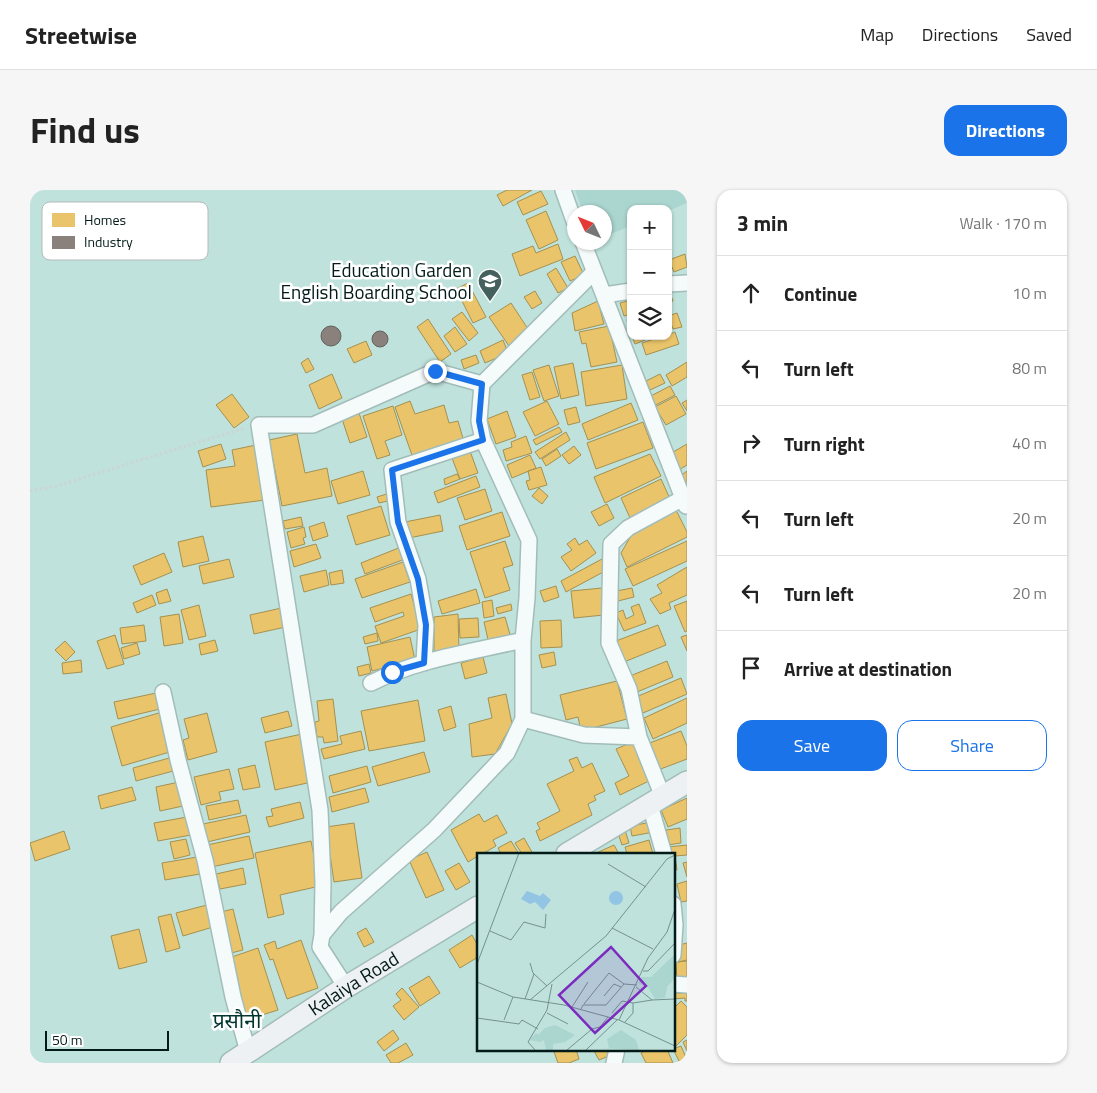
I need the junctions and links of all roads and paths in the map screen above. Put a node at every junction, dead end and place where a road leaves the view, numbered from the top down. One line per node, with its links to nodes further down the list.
1 (563, 190): 2 (street)
2 (568, 205)
3 (586, 250): 4 (street)
4 (594, 272): 8 (street); 9 (street)
5 (687, 283): 6 (street)
6 (672, 284)
7 (627, 292): 8 (street)
8 (604, 296): 13 (street)
9 (482, 384): 10 (street); 11 (street)
10 (259, 425): 12 (path); 26 (street)
11 (483, 440): 14 (street); 15 (street)
12 (30, 491)
13 (686, 500): 19 (street)
14 (523, 640): 15 (street); 18 (street)
15 (424, 663): 16 (street)
16 (371, 683)
17 (163, 692): 32 (street)
18 (523, 719): 19 (street); 26 (street)
19 (639, 737): 21 (street)
20 (687, 782): 21 (main road)
21 (656, 801): 22 (main road); 23 (street)
22 (569, 853)
23 (664, 853)
24 (477, 908): 30 (main road, Kalaiya Road)
25 (674, 914): 27 (street)
26 (322, 935): 30 (street)
27 (674, 940)
28 (674, 984): 29 (street)
29 (687, 985)
30 (346, 987): 32 (main road, Kalaiya Road)
31 (617, 1050): 33 (street)
32 (240, 1058)
33 (614, 1063)

